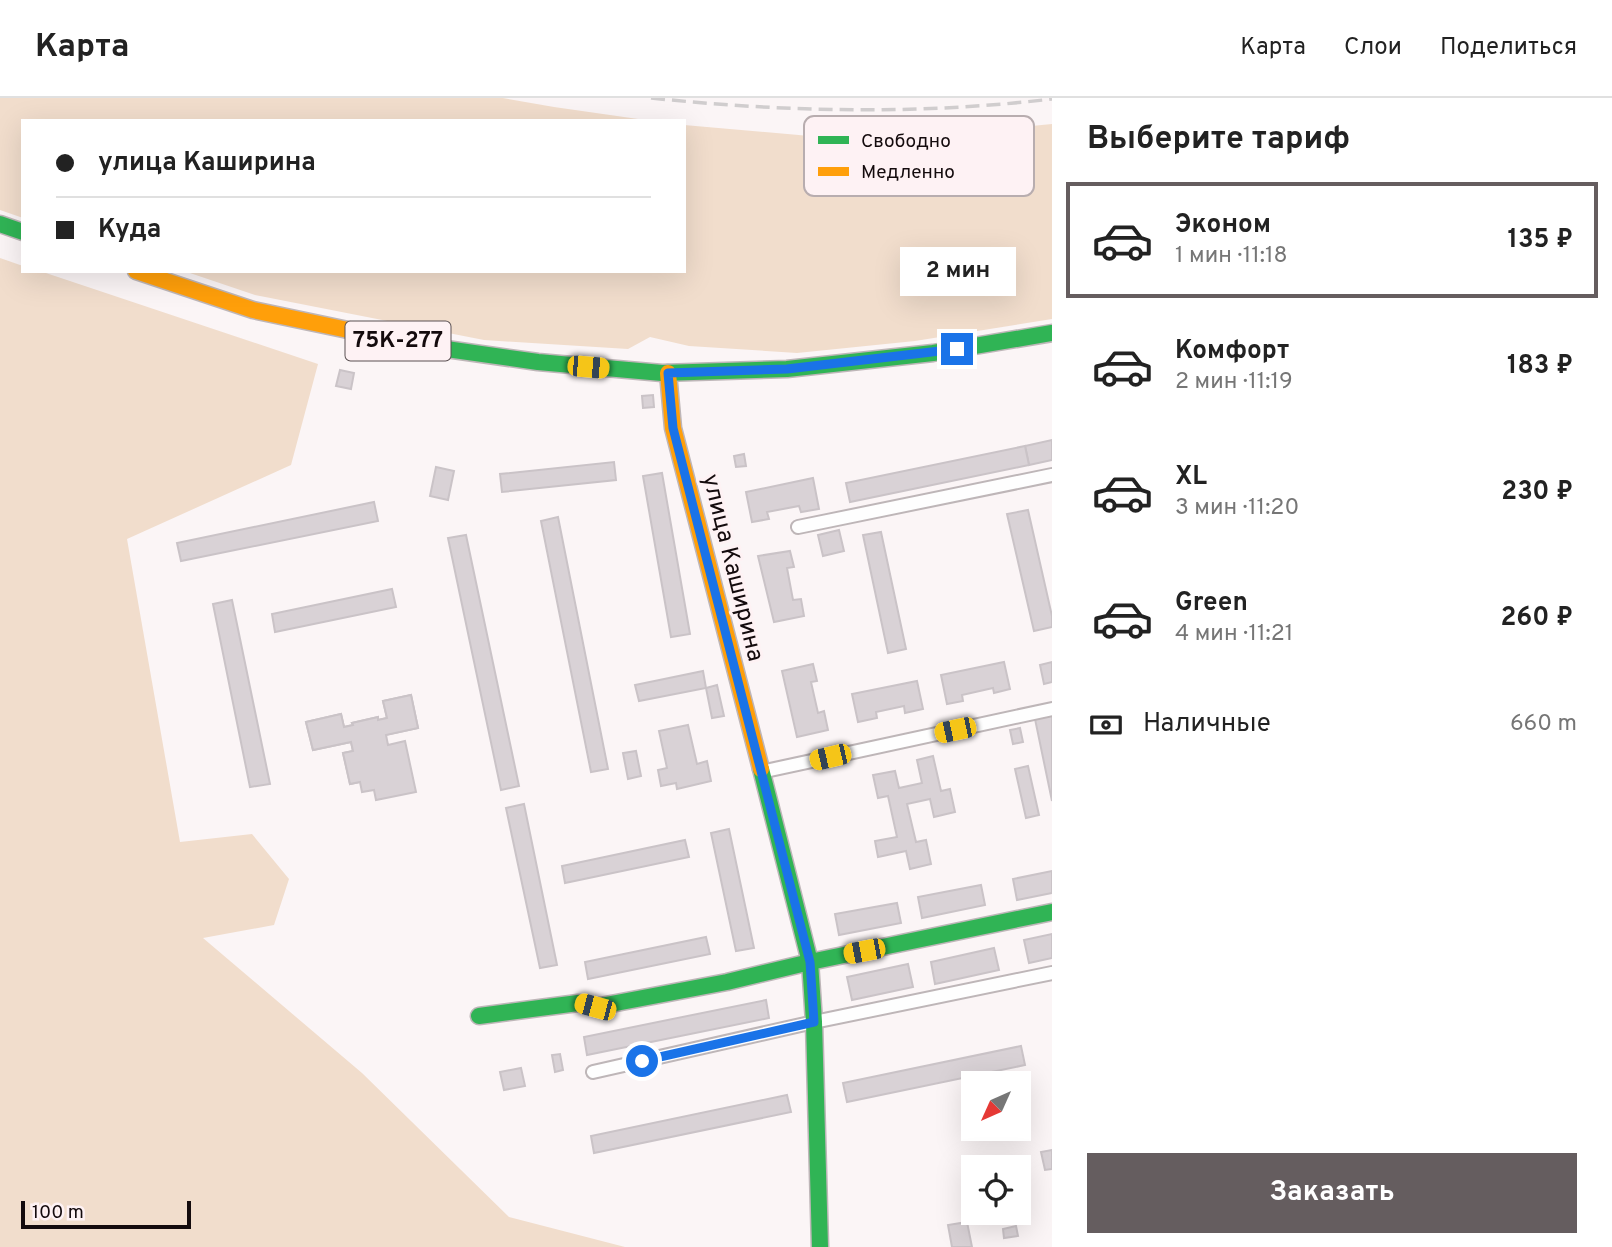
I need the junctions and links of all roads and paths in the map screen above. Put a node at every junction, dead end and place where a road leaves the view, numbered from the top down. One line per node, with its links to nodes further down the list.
1 (0, 224): 2 (street)
2 (21, 231)
3 (142, 273): 5 (street, 75К-277)
4 (1052, 333): 5 (street, 75К-277)
5 (668, 373): 9 (street, улица Каширина)
6 (1052, 475): 7 (street)
7 (798, 527)
8 (1052, 709): 9 (street)
9 (761, 772): 11 (street, улица Каширина)
10 (1052, 912): 11 (street)
11 (810, 962): 13 (street); 14 (street, улица Каширина)
12 (1052, 973): 14 (street)
13 (479, 1016)
14 (814, 1022): 15 (street); 16 (street, улица Каширина)
15 (593, 1072)
16 (820, 1247)

